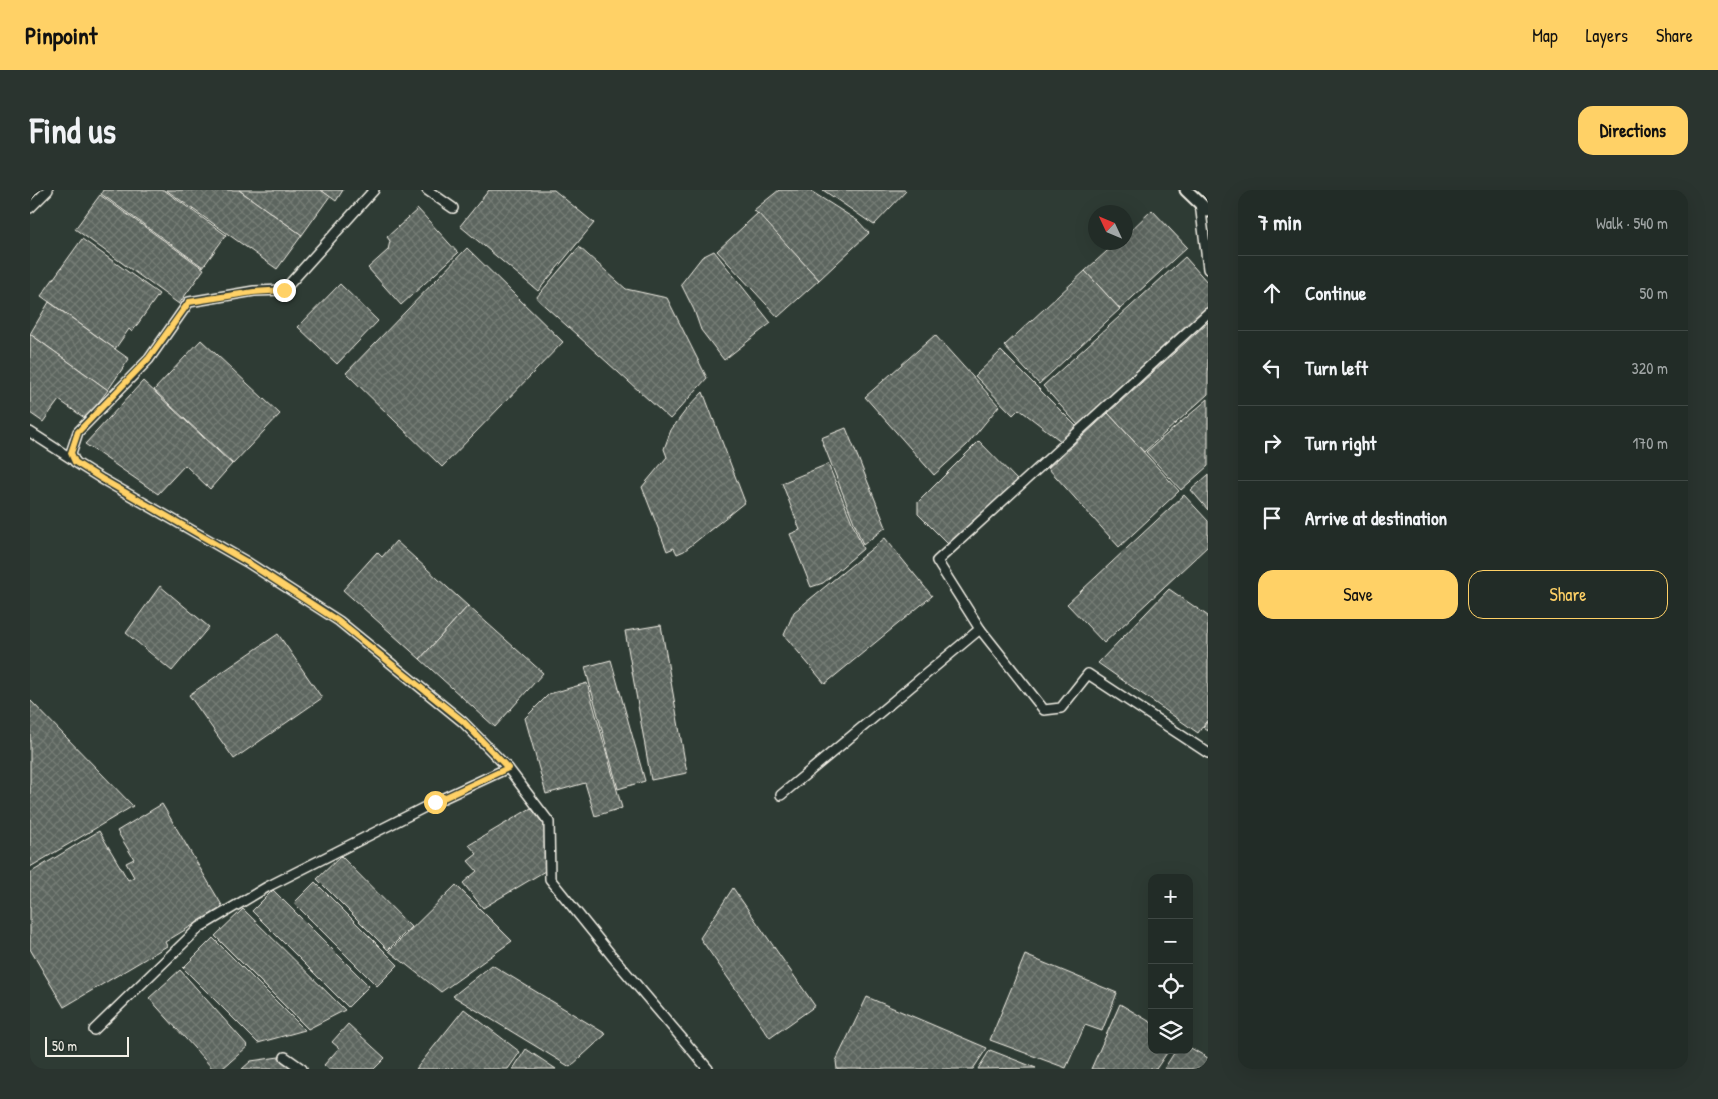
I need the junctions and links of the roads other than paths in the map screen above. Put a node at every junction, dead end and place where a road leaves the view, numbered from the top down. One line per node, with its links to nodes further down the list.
1 (48, 190): 6 (street)
2 (374, 190): 11 (street)
3 (427, 190): 7 (street)
4 (1186, 190): 5 (street)
5 (1204, 207): 8 (street)
6 (30, 208)
7 (453, 208)
8 (1208, 269)
9 (1208, 313): 12 (street)
10 (30, 432): 11 (street)
11 (75, 462): 14 (street)
12 (980, 630): 13 (street); 15 (street)
13 (1208, 753)
14 (508, 768): 16 (street); 19 (street)
15 (782, 795)
16 (94, 1030)
17 (286, 1057): 18 (street)
18 (302, 1069)
19 (708, 1069)

